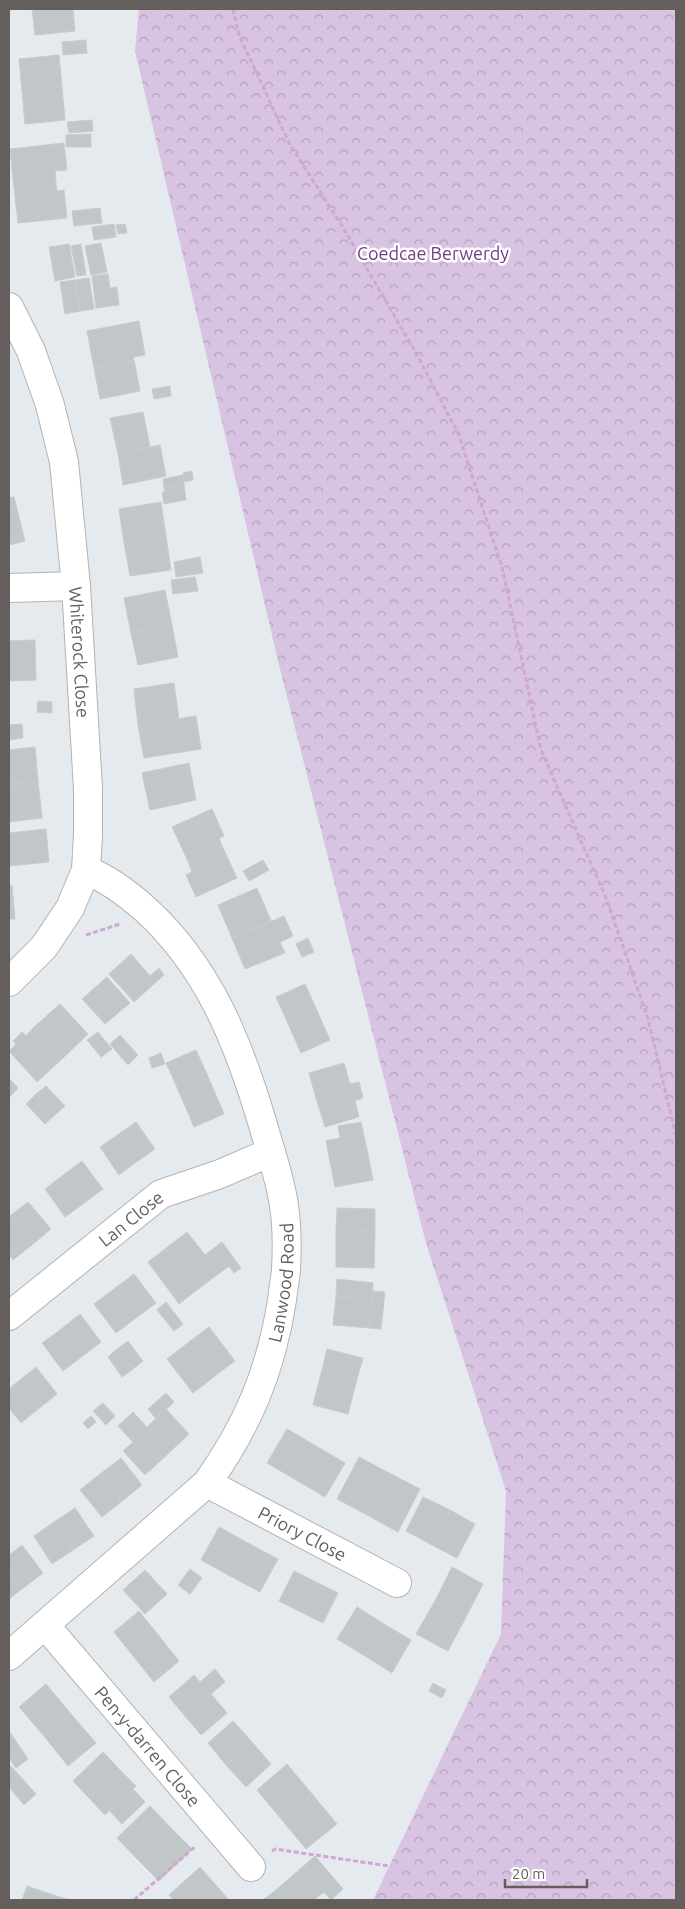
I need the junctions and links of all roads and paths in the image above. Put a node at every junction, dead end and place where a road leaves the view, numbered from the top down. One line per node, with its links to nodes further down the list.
1 (233, 9): 9 (path)
2 (9, 307): 3 (street, Whiterock Close)
3 (76, 586): 4 (street); 5 (street, Whiterock Close)
4 (9, 588)
5 (86, 870): 6 (street, Lanwood Road); 7 (street, Whiterock Close)
6 (150, 914): 7 (path); 10 (street, Lanwood Road)
7 (56, 928): 8 (street, Whiterock Close)
8 (9, 982)
9 (676, 1135)
10 (271, 1152): 11 (street, Lan Close); 12 (street, Lanwood Road)
11 (9, 1316)
12 (207, 1484): 13 (street, Priory Close); 14 (street, Lanwood Road)
13 (397, 1583)
14 (44, 1625): 15 (street, Lanwood Road); 16 (street, Pen-y-darren Close)
15 (9, 1656)
16 (217, 1828): 17 (street, Pen-y-darren Close); 19 (path)
17 (251, 1866): 18 (path)
18 (389, 1866)
19 (134, 1900)

